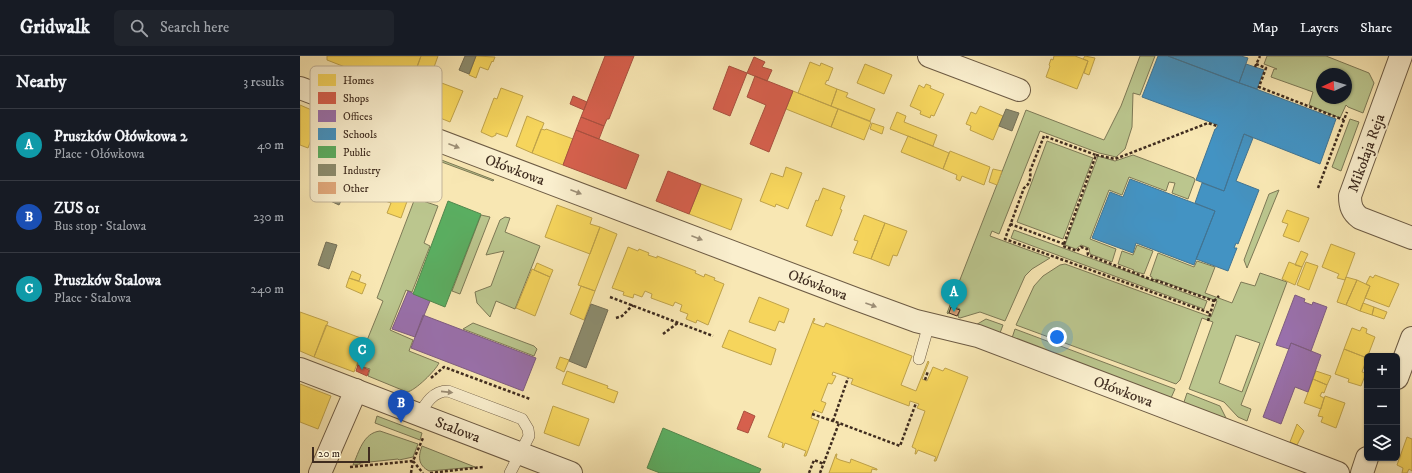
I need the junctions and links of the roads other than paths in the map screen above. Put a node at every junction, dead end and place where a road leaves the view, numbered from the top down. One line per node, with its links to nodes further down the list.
1 (929, 56): 4 (street)
2 (1399, 60): 7 (street, Mikołaja Reja)
3 (300, 88): 5 (street, Ołówkowa, one-way to 5)
4 (1019, 90)
5 (310, 92)
6 (442, 142): 8 (street, Ołówkowa, one-way to 8)
7 (1412, 238)
8 (929, 324): 10 (lane); 20 (street, Ołówkowa)
9 (1412, 338): 12 (street)
10 (919, 358)
11 (300, 369): 13 (street, Stalowa)
12 (1400, 370)
13 (356, 390): 14 (street, Stalowa); 17 (street)
14 (419, 415): 15 (street, Stalowa); 15 (lane, one-way to 15)
15 (520, 453): 18 (lane); 19 (street, Stalowa)
16 (1366, 461): 21 (street)
17 (320, 473)
18 (510, 473)
19 (572, 473)
20 (1338, 473)
21 (1362, 473)

